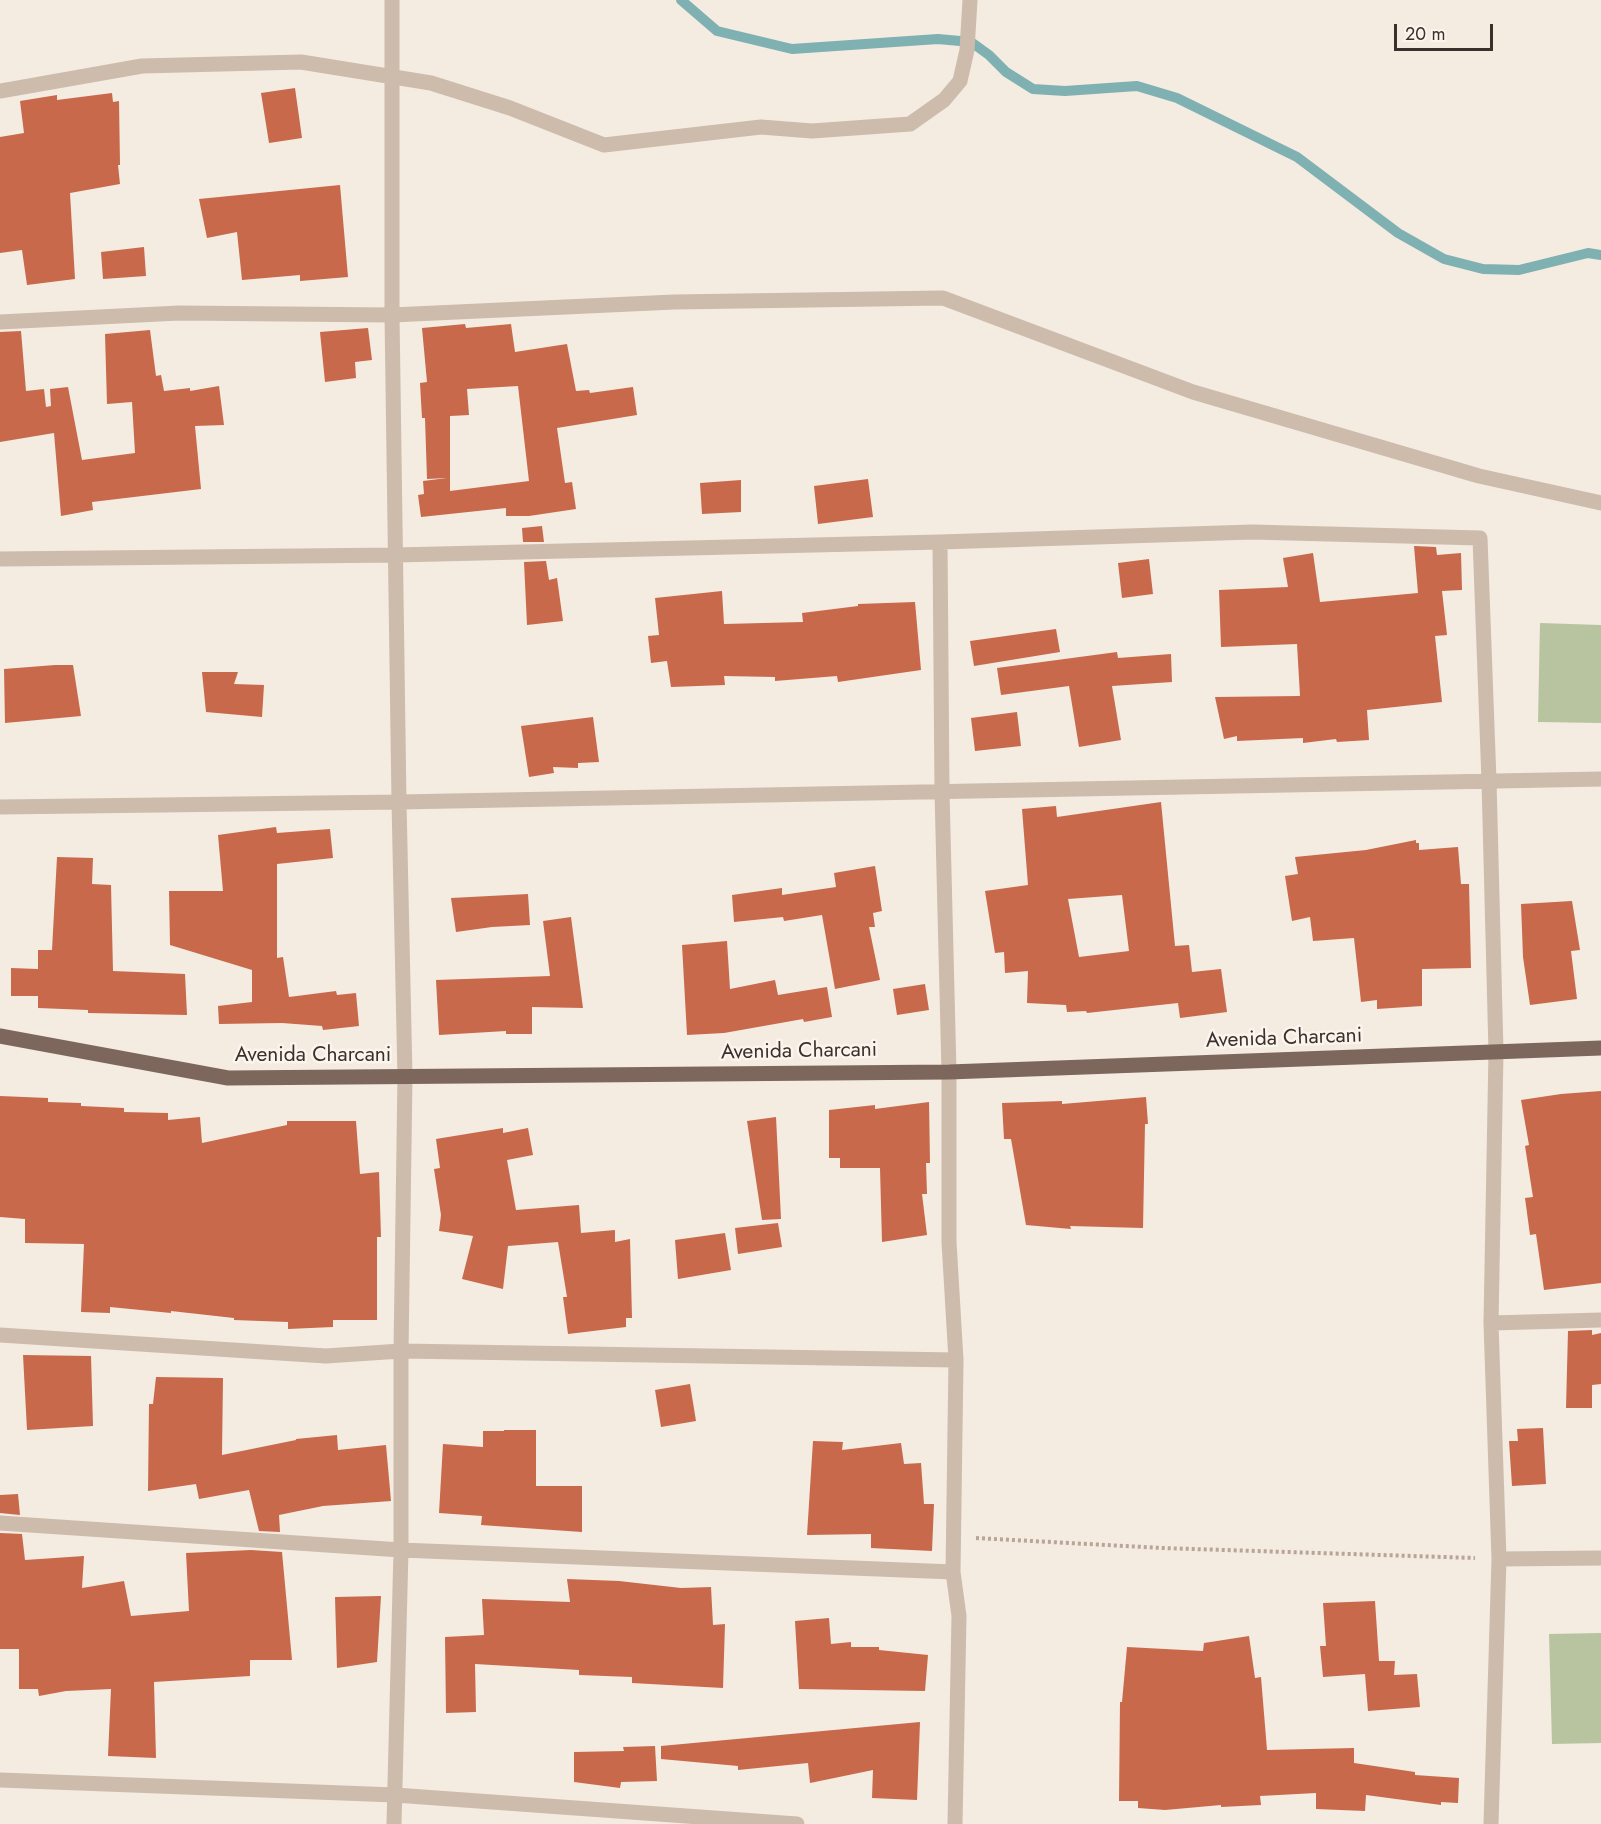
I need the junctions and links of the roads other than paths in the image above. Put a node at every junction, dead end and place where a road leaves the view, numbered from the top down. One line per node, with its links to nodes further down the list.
1 (392, 0): 3 (street)
2 (971, 0): 3 (street)
3 (391, 76): 4 (street); 5 (street)
4 (0, 91)
5 (392, 315): 6 (street); 7 (street); 9 (street)
6 (0, 322)
7 (1601, 503)
8 (940, 542): 9 (street); 12 (street); 13 (street)
9 (396, 555): 10 (street); 14 (street)
10 (0, 559)
11 (1601, 779): 12 (street)
12 (1489, 781): 13 (street); 18 (street)
13 (942, 792): 14 (street); 19 (street)
14 (399, 802): 15 (street); 20 (street)
15 (0, 807)
16 (0, 1036): 20 (main road, Avenida Charcani)
17 (1601, 1048): 18 (main road, Avenida Charcani)
18 (1496, 1052): 19 (main road, Avenida Charcani); 22 (street)
19 (949, 1072): 20 (main road, Avenida Charcani); 25 (street)
20 (405, 1077): 24 (street)
21 (1601, 1320): 22 (street)
22 (1491, 1323): 29 (street)
23 (0, 1335): 24 (street)
24 (401, 1351): 25 (street); 27 (street)
25 (956, 1360): 30 (street)
26 (0, 1523): 27 (street)
27 (401, 1550): 30 (street); 32 (street)
28 (1601, 1558): 29 (street)
29 (1499, 1559): 36 (street)
30 (953, 1572): 35 (street)
31 (0, 1780): 32 (street)
32 (396, 1795): 33 (street); 34 (street)
33 (394, 1824)
34 (797, 1824)
35 (955, 1824)
36 (1491, 1824)

